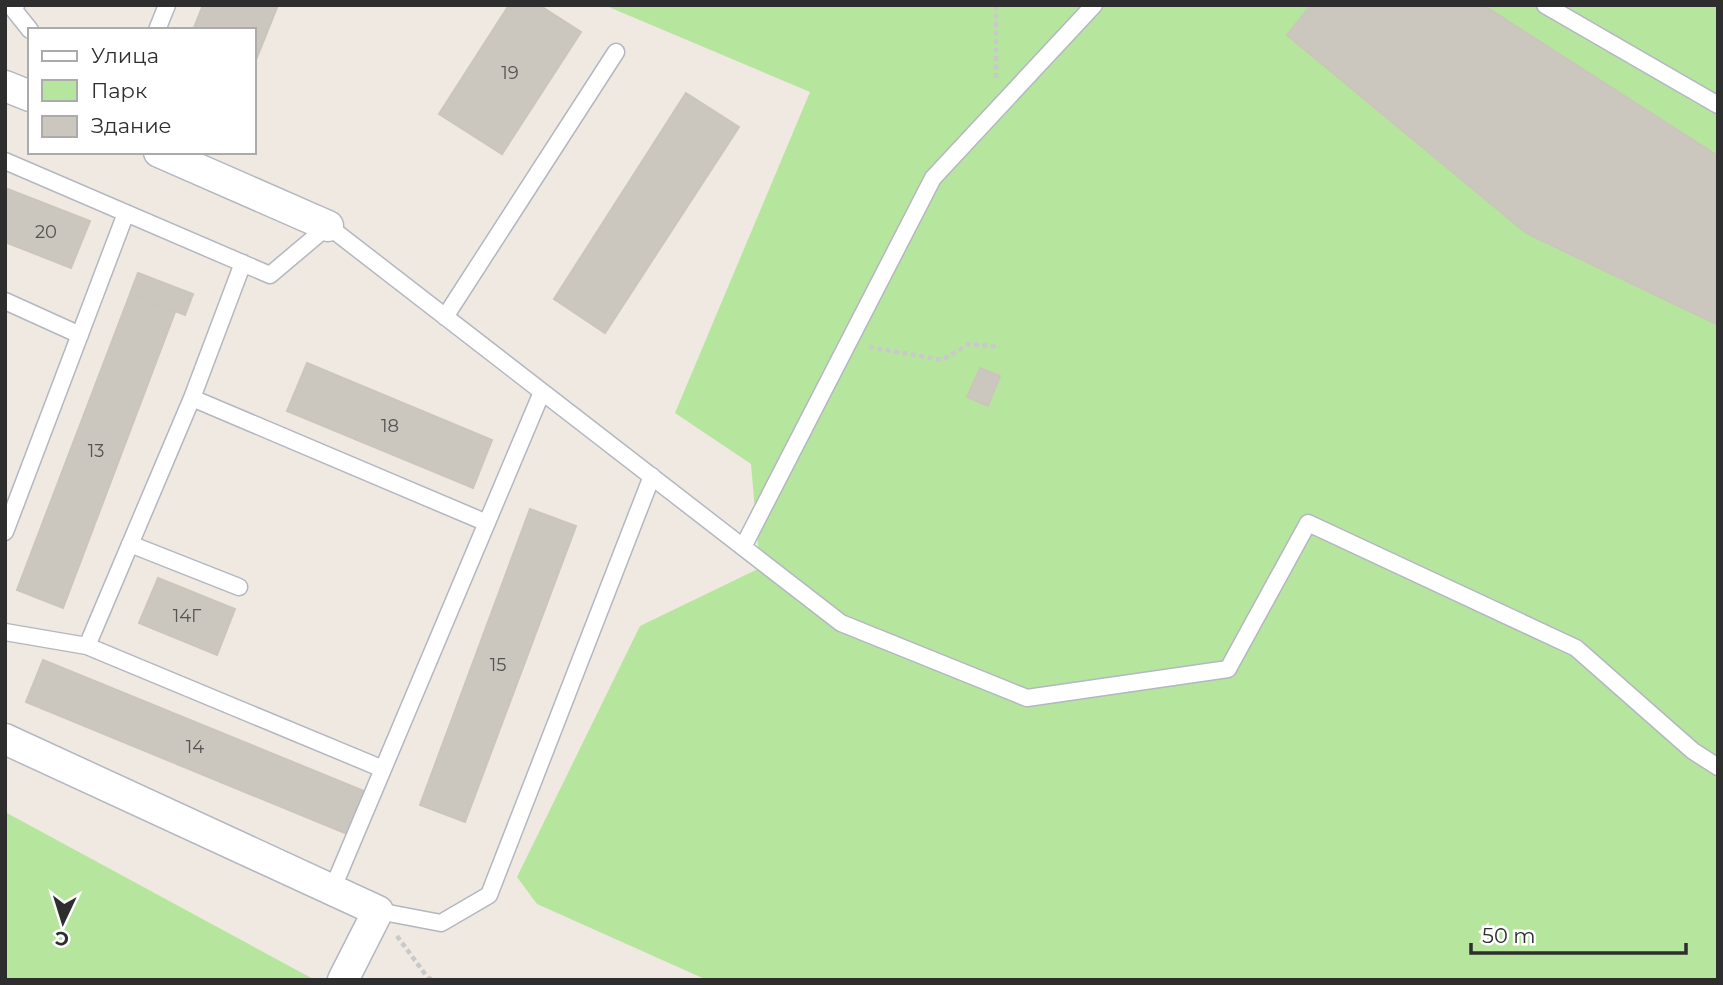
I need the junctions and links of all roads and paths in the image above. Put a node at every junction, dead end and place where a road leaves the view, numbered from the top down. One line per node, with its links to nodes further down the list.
1 (16, 5): 6 (lane)
2 (167, 5): 7 (lane)
3 (996, 5): 12 (path)
4 (1094, 5): 12 (lane)
5 (1545, 5): 11 (lane)
6 (28, 28)
7 (159, 28)
8 (616, 52): 19 (lane)
9 (5, 86): 10 (street)
10 (28, 95)
11 (1718, 105)
12 (996, 110): 21 (lane)
13 (164, 154): 16 (street)
14 (5, 161): 15 (lane)
15 (126, 213): 17 (lane); 20 (lane)
16 (328, 226): 17 (lane); 19 (lane)
17 (243, 263): 24 (lane)
18 (5, 301): 20 (lane)
19 (445, 317): 23 (lane)
20 (80, 335): 27 (lane)
21 (848, 343): 22 (path); 29 (lane)
22 (1000, 347)
23 (542, 392): 25 (lane); 26 (lane)
24 (192, 398): 26 (lane); 28 (lane)
25 (652, 476): 29 (lane); 37 (lane)
26 (487, 523): 35 (lane)
27 (5, 532)
28 (130, 544): 30 (lane); 32 (lane)
29 (743, 547): 34 (lane)
30 (239, 587)
31 (5, 632): 32 (lane)
32 (87, 646): 35 (lane)
33 (5, 739): 36 (street)
34 (1718, 767)
35 (383, 769): 36 (lane)
36 (332, 890): 37 (street)
37 (378, 911): 38 (street); 39 (path)
38 (343, 980)
39 (434, 980)

